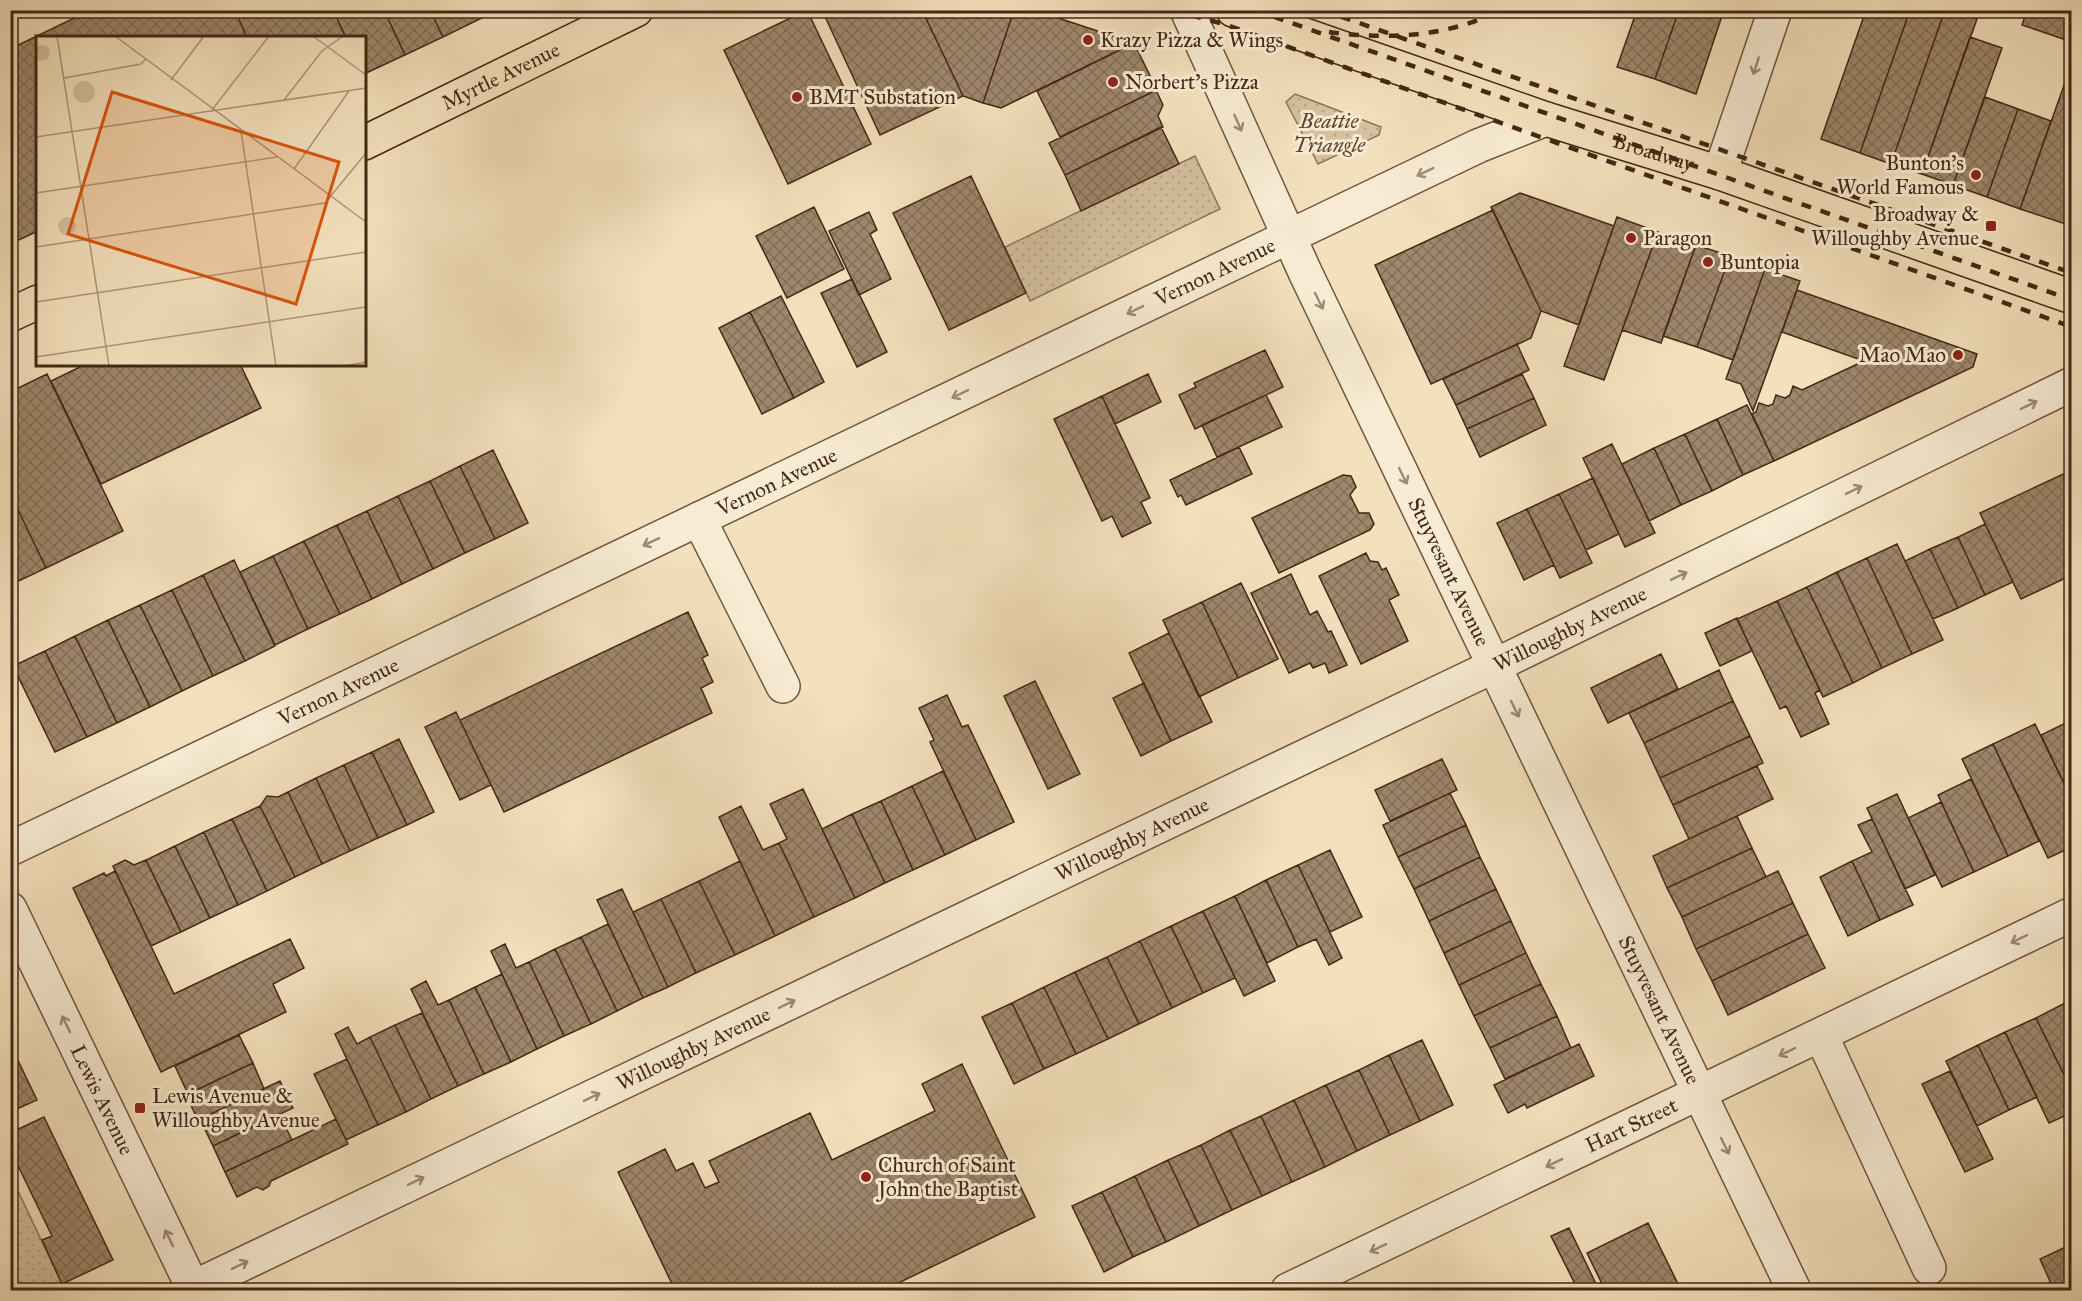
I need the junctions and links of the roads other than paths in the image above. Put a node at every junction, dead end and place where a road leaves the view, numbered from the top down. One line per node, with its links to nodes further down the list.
1 (636, 10): 6 (main road, Myrtle Avenue)
2 (1188, 10): 8 (street, Stuyvesant Avenue, one-way to 8)
3 (1233, 10): 5 (main road, Broadway)
4 (1775, 10): 7 (street, one-way to 7)
5 (1546, 119): 7 (main road, Broadway); 8 (street, Vernon Avenue, one-way to 8)
6 (366, 142)
7 (1720, 173): 9 (main road, Broadway)
8 (1289, 236): 13 (street, Vernon Avenue, one-way to 13); 14 (street, Stuyvesant Avenue, one-way to 14)
9 (2072, 297)
10 (36, 303): 11 (main road)
11 (10, 315)
12 (2072, 384): 14 (street, Willoughby Avenue, one-way to 12)
13 (699, 519): 15 (street); 16 (street, Vernon Avenue, one-way to 16)
14 (1494, 666): 20 (street, Stuyvesant Avenue, one-way to 20); 22 (street, Willoughby Avenue, one-way to 14)
15 (783, 686)
16 (10, 849)
17 (10, 909): 22 (street, Lewis Avenue, one-way to 17)
18 (2072, 914): 19 (street, Hart Street, one-way to 19)
19 (1821, 1035): 20 (street, Hart Street, one-way to 20); 21 (street)
20 (1700, 1094): 23 (street, Hart Street, one-way to 23); 24 (street, Stuyvesant Avenue, one-way to 24)
21 (1929, 1268)
22 (191, 1290)
23 (1288, 1290)
24 (1794, 1290)

